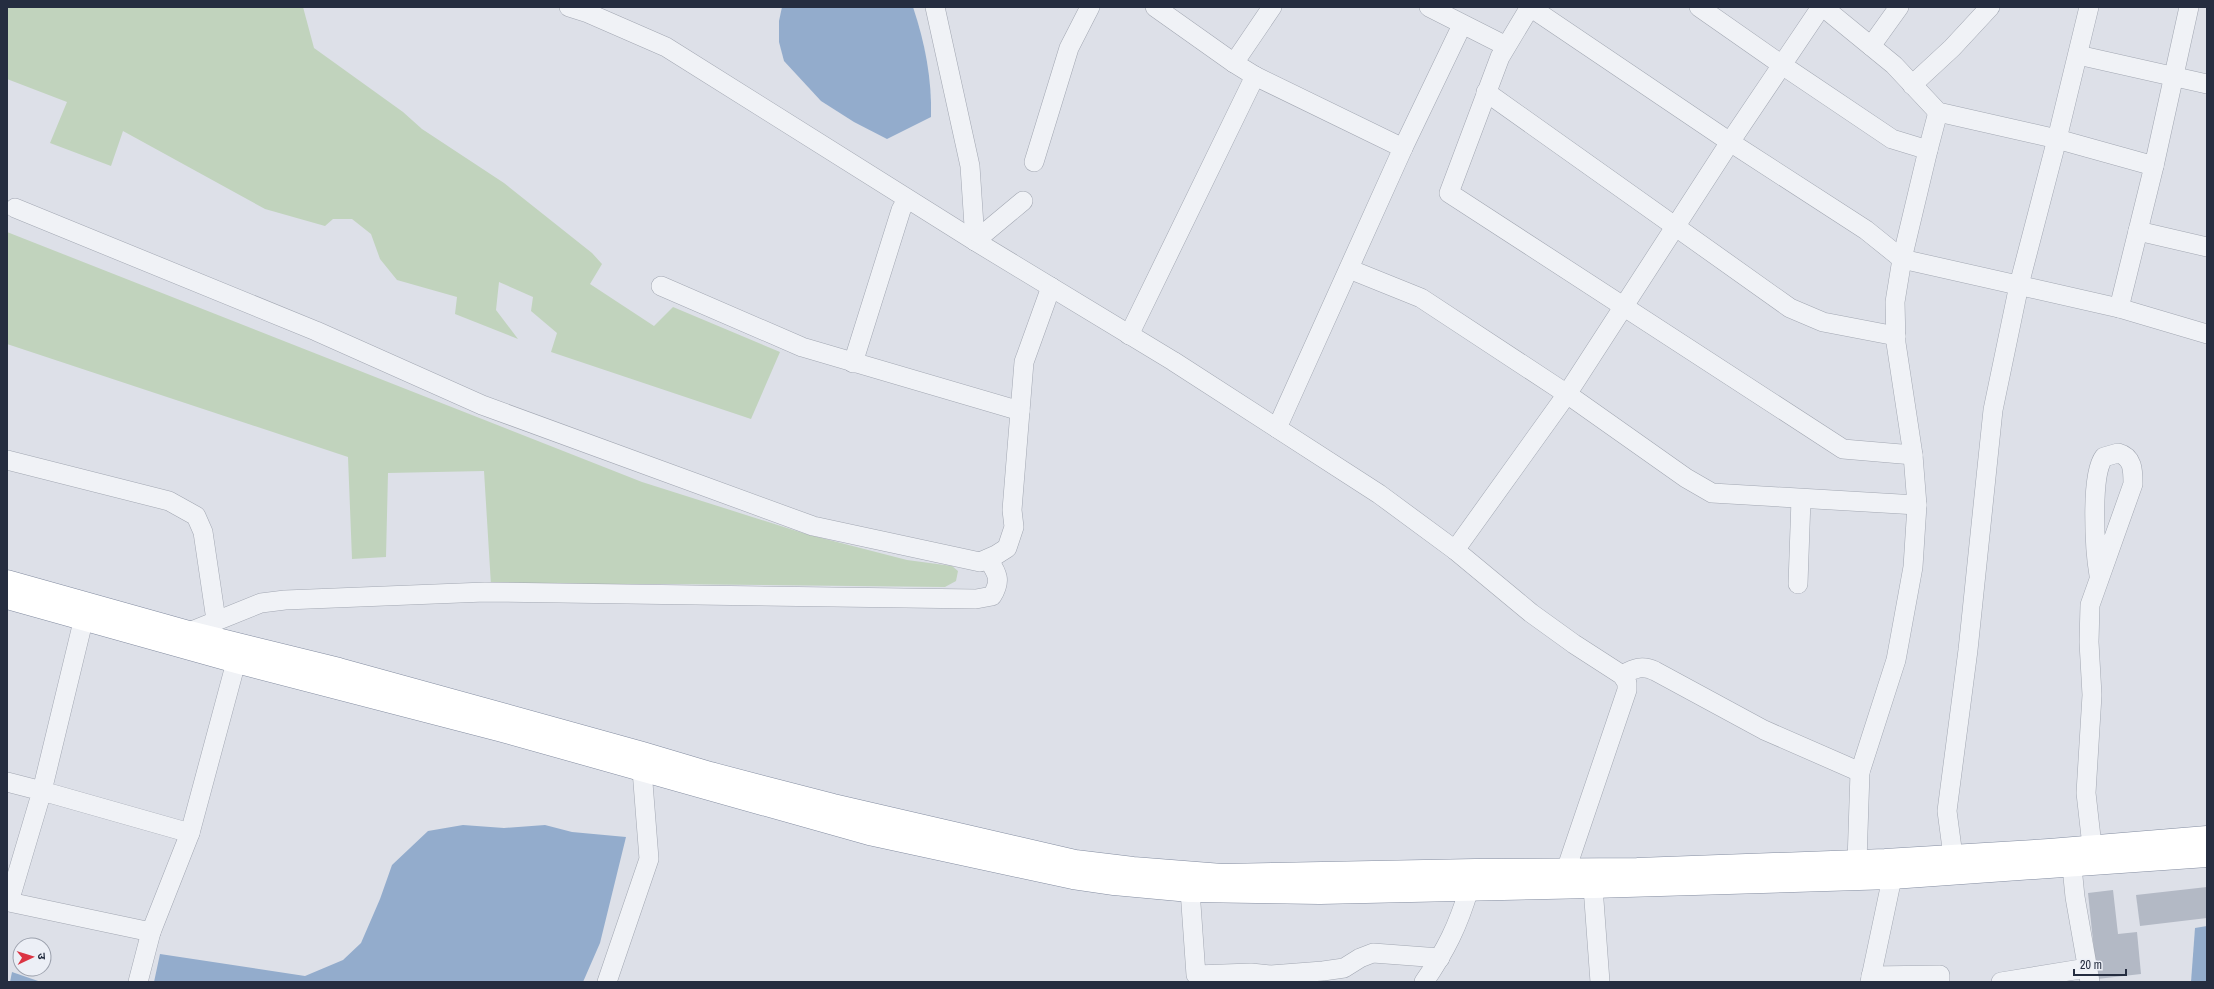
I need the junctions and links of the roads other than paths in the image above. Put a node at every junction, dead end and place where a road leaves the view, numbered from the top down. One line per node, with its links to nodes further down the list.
1 (569, 7): 32 (street)
2 (935, 7): 37 (street)
3 (1090, 7): 30 (street)
4 (1156, 7): 18 (street)
5 (1272, 7): 18 (street)
6 (1429, 7): 14 (street)
7 (1530, 7): 15 (street); 27 (street)
8 (1699, 7): 19 (street)
9 (1822, 7): 16 (street); 19 (street)
10 (1899, 7): 16 (street)
11 (1990, 7): 23 (street)
12 (2089, 7): 17 (street)
13 (2189, 7): 21 (street)
14 (1462, 25): 15 (street); 28 (street)
15 (1506, 46): 24 (street)
16 (1871, 46): 23 (street)
17 (2078, 54): 21 (street); 26 (street)
18 (1234, 63): 20 (street)
19 (1782, 66): 27 (street); 29 (street)
20 (1255, 76): 28 (street); 47 (street)
21 (2173, 76): 22 (street); 31 (street)
22 (2207, 84)
23 (1912, 85): 25 (street)
24 (1486, 92): 35 (street); 44 (street)
25 (1938, 112): 26 (street); 29 (street)
26 (2057, 139): 31 (street); 41 (street)
27 (1730, 142): 35 (street); 39 (street)
28 (1403, 148): 40 (street)
29 (1928, 150): 39 (street)
30 (1034, 162)
31 (2154, 166): 36 (street)
32 (907, 199): 37 (street); 49 (street)
33 (1023, 201): 37 (street)
34 (15, 208): 58 (street)
35 (1676, 226): 44 (street); 48 (street)
36 (2138, 231): 38 (street); 45 (street)
37 (975, 241): 43 (street)
38 (2207, 247)
39 (1902, 259): 41 (street); 48 (street)
40 (1349, 269): 50 (street); 52 (street)
41 (2019, 285): 45 (street); 75 (street)
42 (661, 286): 49 (street)
43 (1051, 287): 47 (street); 51 (street)
44 (1624, 308): 50 (street); 53 (street)
45 (2119, 308): 46 (street)
46 (2207, 334)
47 (1129, 335): 52 (street)
48 (1896, 336): 53 (street)
49 (853, 363): 51 (street)
50 (1567, 394): 55 (street); 57 (street)
51 (1020, 410): 58 (street)
52 (1277, 428): 57 (street)
53 (1913, 455): 56 (street)
54 (7, 460): 64 (street)
55 (1801, 499): 56 (street); 61 (street)
56 (1917, 506): 69 (street)
57 (1455, 550): 67 (street)
58 (988, 559): 64 (street)
59 (2099, 575): 59 (street); 74 (street)
60 (7, 581): 63 (highway)
61 (1798, 584)
62 (7, 598): 63 (highway)
63 (85, 611): 65 (highway); 66 (highway); 71 (street)
64 (216, 620): 65 (street)
65 (189, 632): 68 (highway)
66 (236, 662): 68 (highway); 72 (street)
67 (1622, 675): 69 (street); 79 (street)
68 (642, 762): 81 (highway); 90 (street)
69 (1860, 772): 77 (street)
70 (7, 782): 71 (street)
71 (42, 791): 72 (street); 84 (street)
72 (190, 833): 85 (street)
73 (2207, 837): 74 (highway)
74 (2092, 846): 75 (highway)
75 (1953, 856): 77 (highway)
76 (2207, 856): 78 (highway)
77 (1857, 862): 79 (highway)
78 (2072, 867): 80 (highway); 87 (street)
79 (1566, 870): 81 (highway)
80 (1892, 878): 82 (highway); 88 (street)
81 (1189, 882): 83 (highway); 86 (street)
82 (1593, 887): 83 (highway); 92 (street)
83 (1469, 889): 86 (street)
84 (8, 905): 85 (street)
85 (151, 932): 89 (street)
86 (1440, 958): 91 (street)
87 (2089, 975): 94 (street)
88 (1871, 979): 93 (street)
89 (138, 982)
90 (607, 982)
91 (1424, 982)
92 (1600, 982)
93 (1940, 982)
94 (2001, 982)

